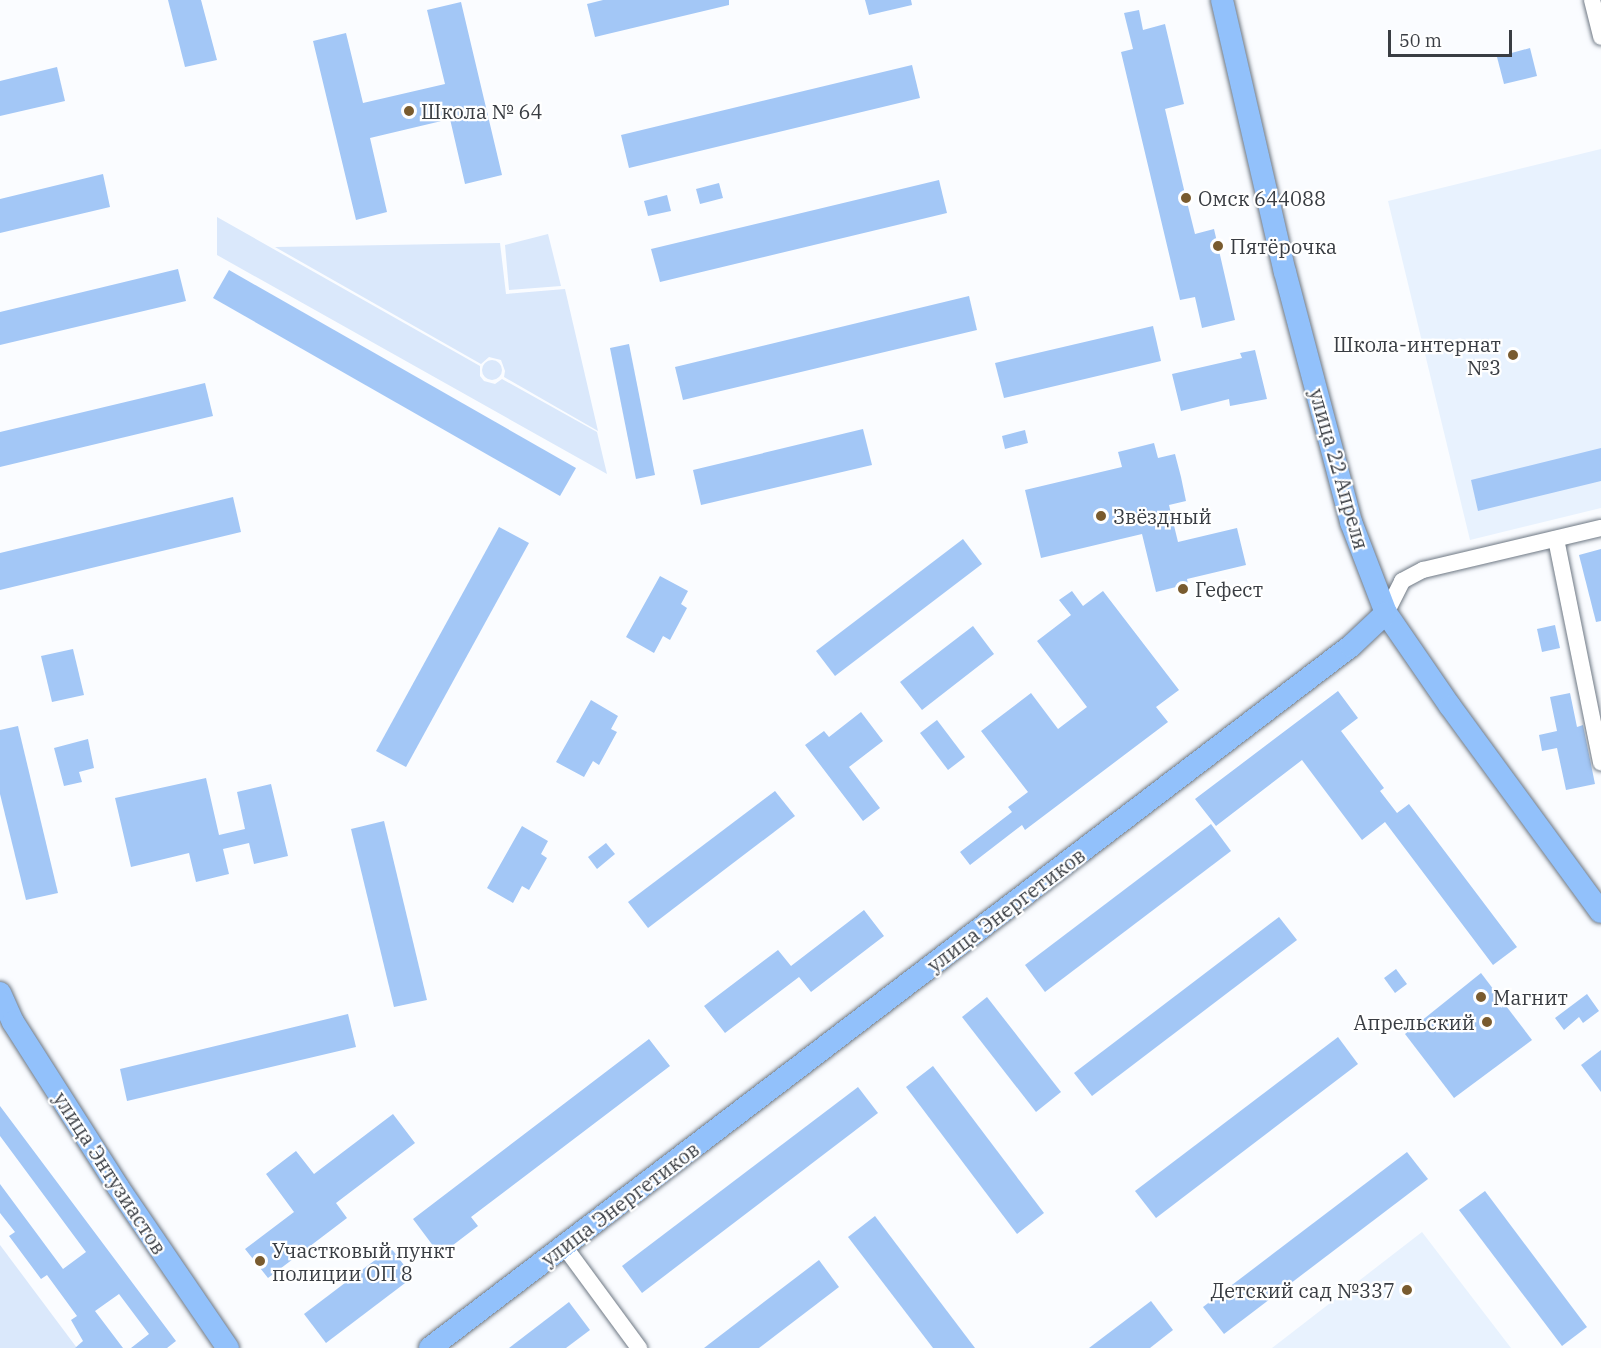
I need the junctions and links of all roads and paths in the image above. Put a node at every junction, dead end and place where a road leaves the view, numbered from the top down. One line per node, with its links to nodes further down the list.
1 (1222, 0): 6 (main road, улица 22 Апреля)
2 (1592, 0): 3 (street)
3 (1601, 37)
4 (1601, 528): 5 (street, улица Энергетиков)
5 (1556, 539): 6 (street, улица Энергетиков); 7 (street)
6 (1386, 613): 8 (main road, улица 22 Апреля); 10 (main road, улица Энергетиков)
7 (1601, 763)
8 (1601, 912)
9 (0, 993): 11 (main road, улица Энтузиастов)
10 (564, 1246): 12 (main road, улица Энергетиков); 13 (street)
11 (228, 1348)
12 (430, 1348)
13 (639, 1348)

